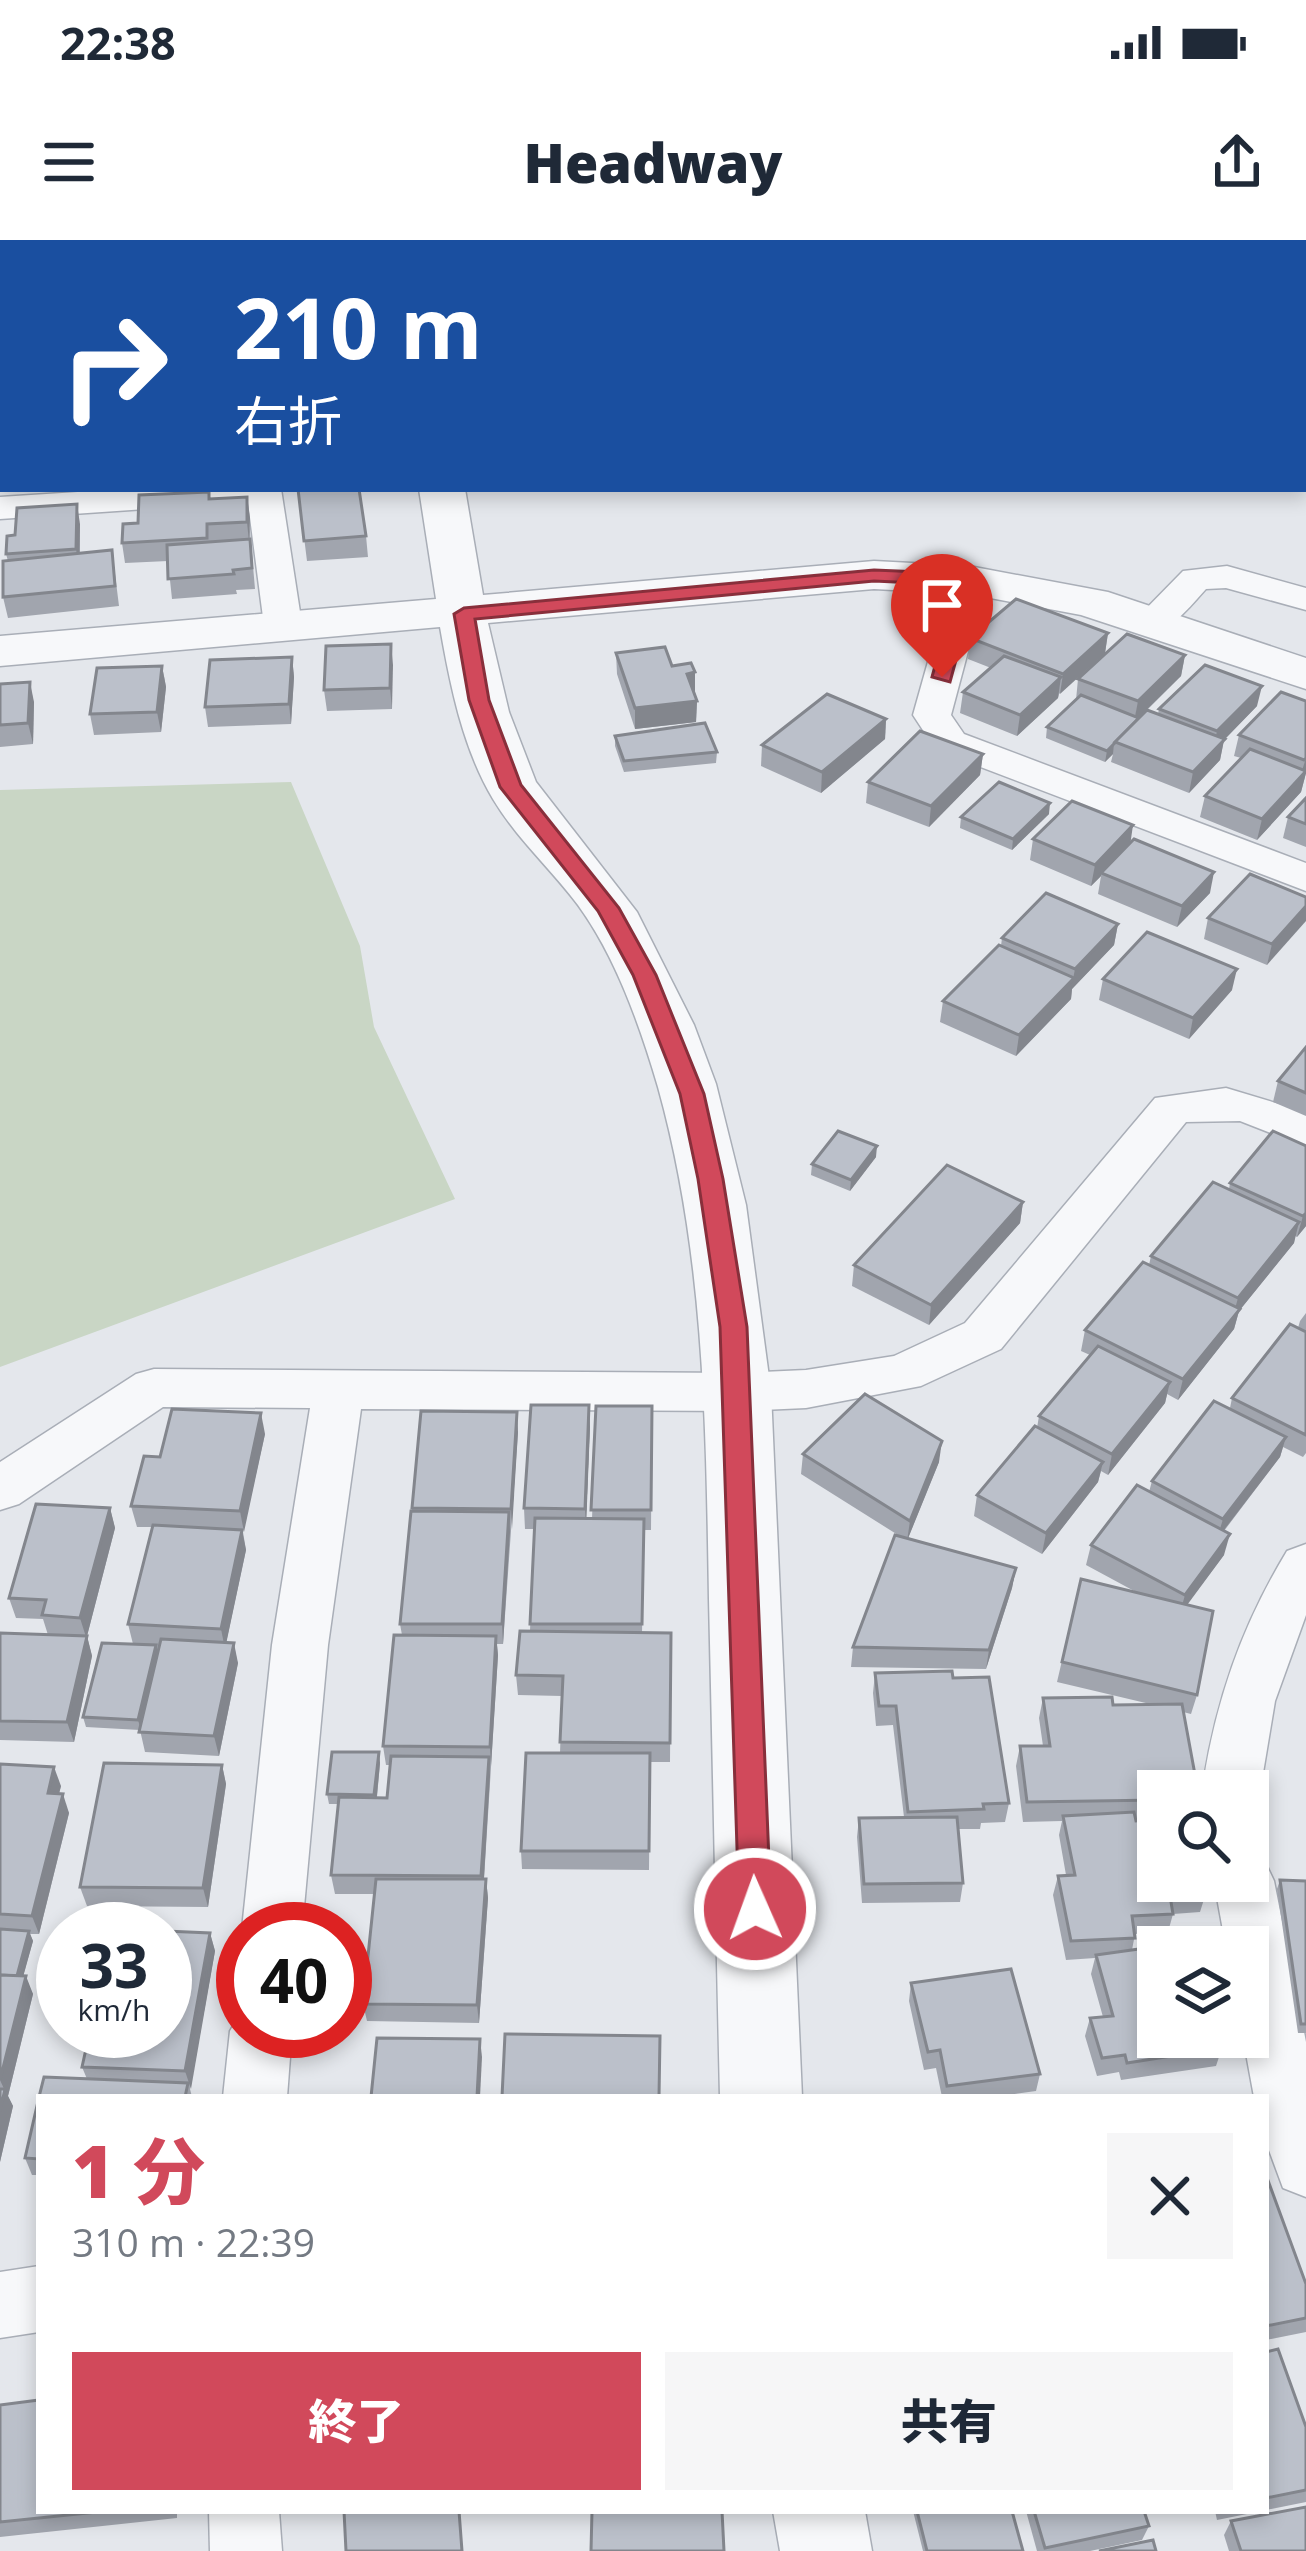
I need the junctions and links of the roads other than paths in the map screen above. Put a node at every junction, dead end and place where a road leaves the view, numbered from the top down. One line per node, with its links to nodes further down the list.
1 (235, 492): 4 (street)
2 (264, 492): 9 (street)
3 (443, 492): 7 (street)
4 (0, 508)
5 (968, 580): 7 (street); 8 (street); 12 (street)
6 (1306, 598): 8 (street)
7 (464, 614): 9 (street); 15 (street)
8 (1153, 621): 11 (street)
9 (283, 625): 10 (street)
10 (0, 651)
11 (1306, 674)
12 (1306, 878)
13 (1306, 1131): 15 (street)
14 (338, 1390): 15 (street); 16 (street); 19 (street)
15 (738, 1393): 23 (street)
16 (0, 1489)
17 (1306, 1566): 18 (street)
18 (1234, 1770)
19 (275, 1902)
20 (1248, 1902): 24 (street)
21 (259, 2058): 22 (street)
22 (255, 2094)
23 (761, 2094)
24 (1292, 2125)
25 (36, 2299): 26 (street)
26 (0, 2305)
27 (244, 2514): 29 (street)
28 (820, 2514): 30 (street)
29 (246, 2551)
30 (826, 2551)

